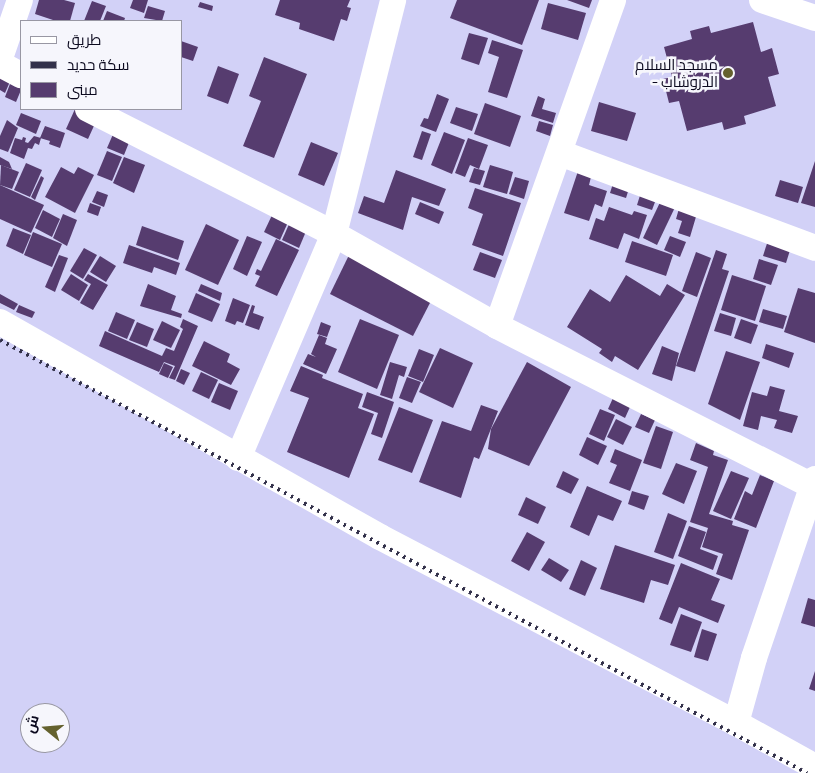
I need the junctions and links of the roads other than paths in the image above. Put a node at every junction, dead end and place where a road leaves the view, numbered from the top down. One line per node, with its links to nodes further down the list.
1 (20, 0): 6 (street)
2 (393, 0): 11 (street)
3 (613, 0): 10 (street)
4 (762, 0): 5 (street)
5 (815, 18)
6 (0, 58)
7 (0, 64): 8 (street)
8 (20, 74)
9 (90, 110): 11 (street)
10 (560, 153): 12 (street); 14 (street)
11 (334, 234): 14 (street); 15 (street)
12 (815, 248)
13 (0, 322): 15 (street)
14 (497, 326): 16 (street)
15 (238, 458): 17 (street)
16 (814, 482): 17 (street)
17 (736, 722): 18 (street)
18 (815, 767)

